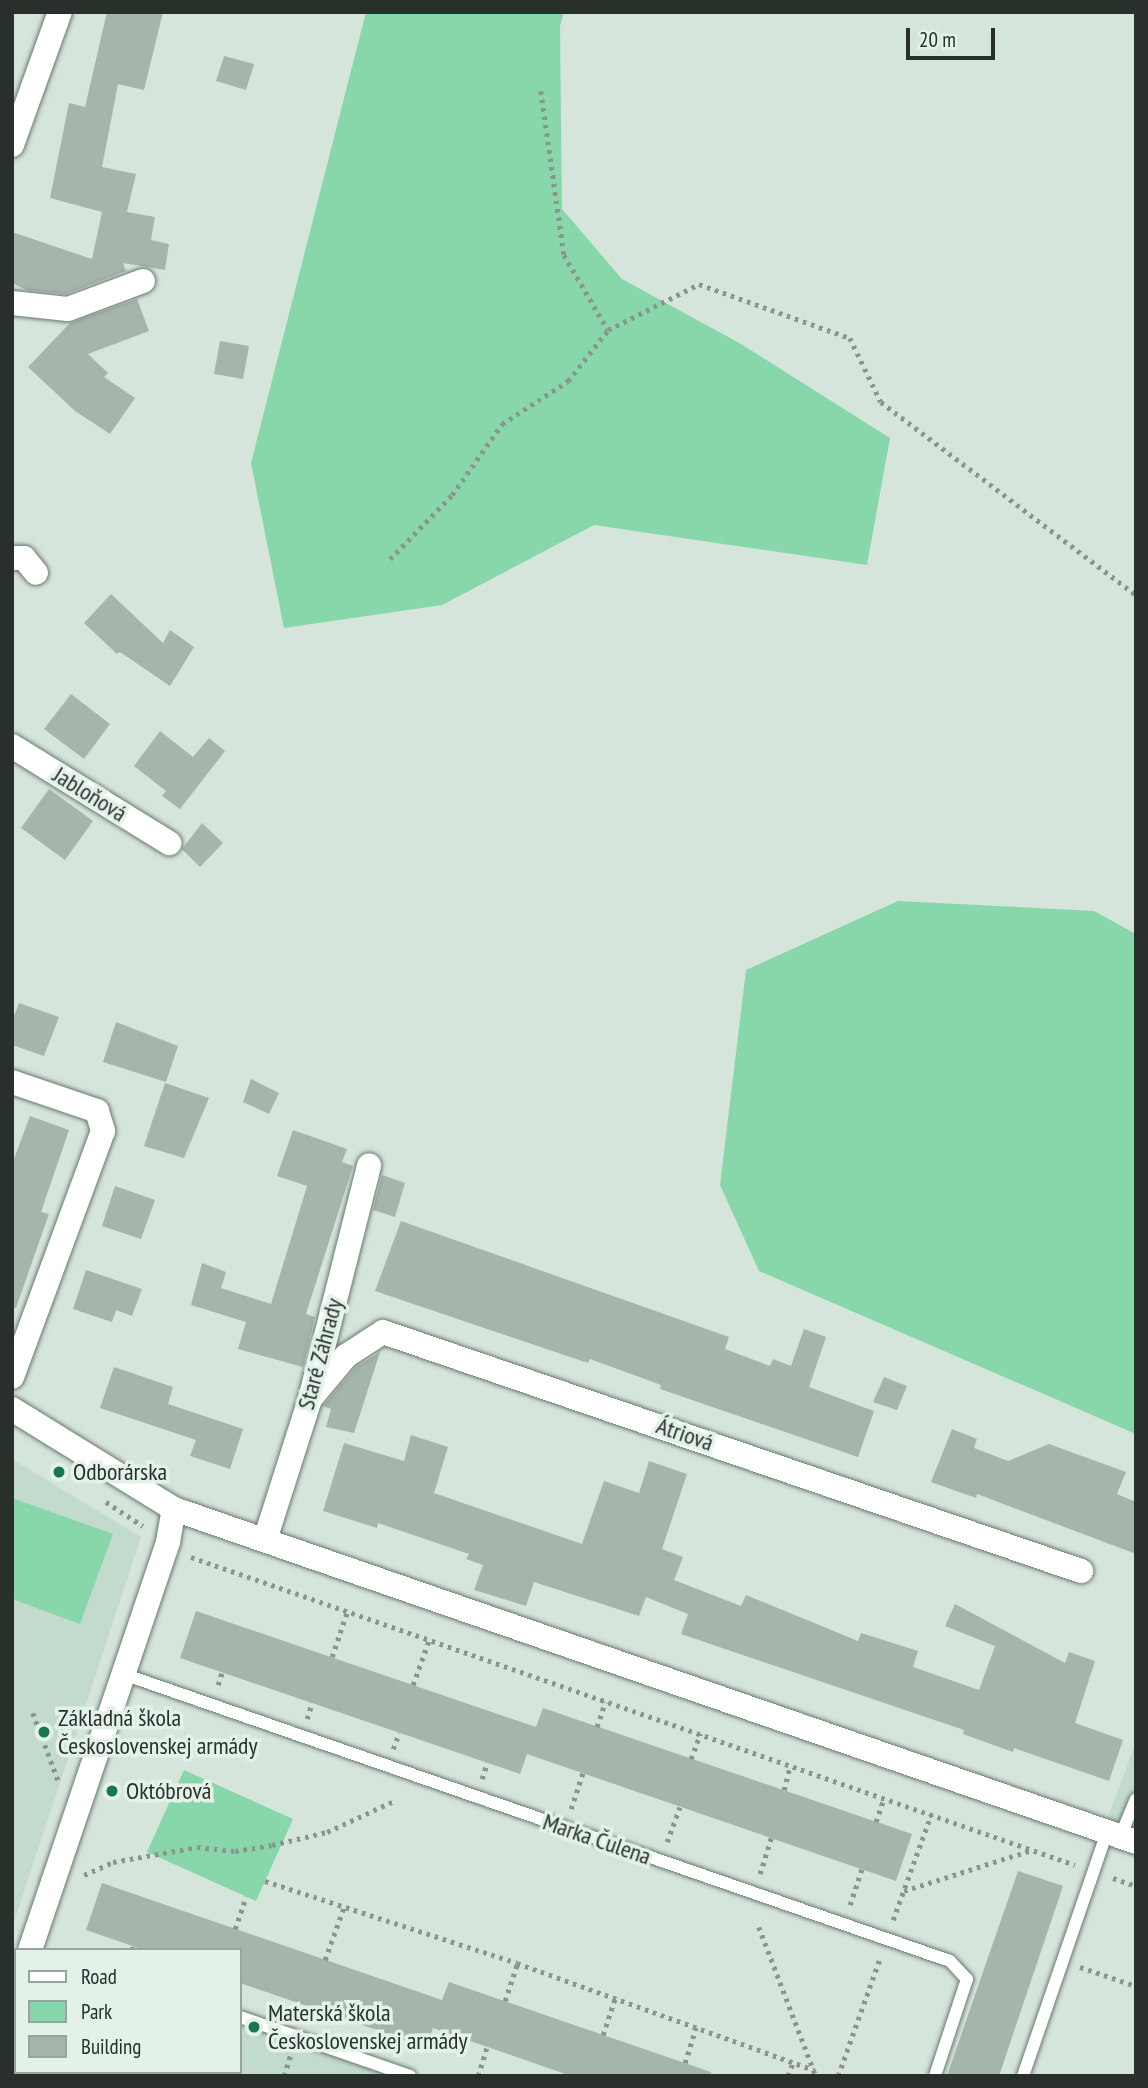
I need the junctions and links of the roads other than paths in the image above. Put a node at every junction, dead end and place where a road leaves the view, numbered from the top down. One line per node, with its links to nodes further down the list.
1 (61, 12): 2 (street)
2 (12, 145)
3 (143, 281): 4 (street)
4 (12, 303)
5 (12, 558): 6 (street)
6 (36, 573)
7 (12, 746): 8 (street, Jabloňová)
8 (169, 843)
9 (12, 1082): 11 (street)
10 (369, 1165): 12 (street, Staré Záhrady)
11 (12, 1377)
12 (310, 1399): 15 (street, Staré Záhrady); 16 (street, Átriová)
13 (12, 1409): 14 (street)
14 (174, 1509): 15 (street); 17 (street)
15 (265, 1540): 19 (street)
16 (1081, 1571)
17 (123, 1674): 20 (street); 23 (lane, Marka Čulena)
18 (1136, 1799): 19 (lane)
19 (1121, 1837): 24 (lane)
20 (35, 1948)
21 (242, 2018): 22 (lane)
22 (410, 2076)
23 (935, 2076)
24 (1023, 2076)

